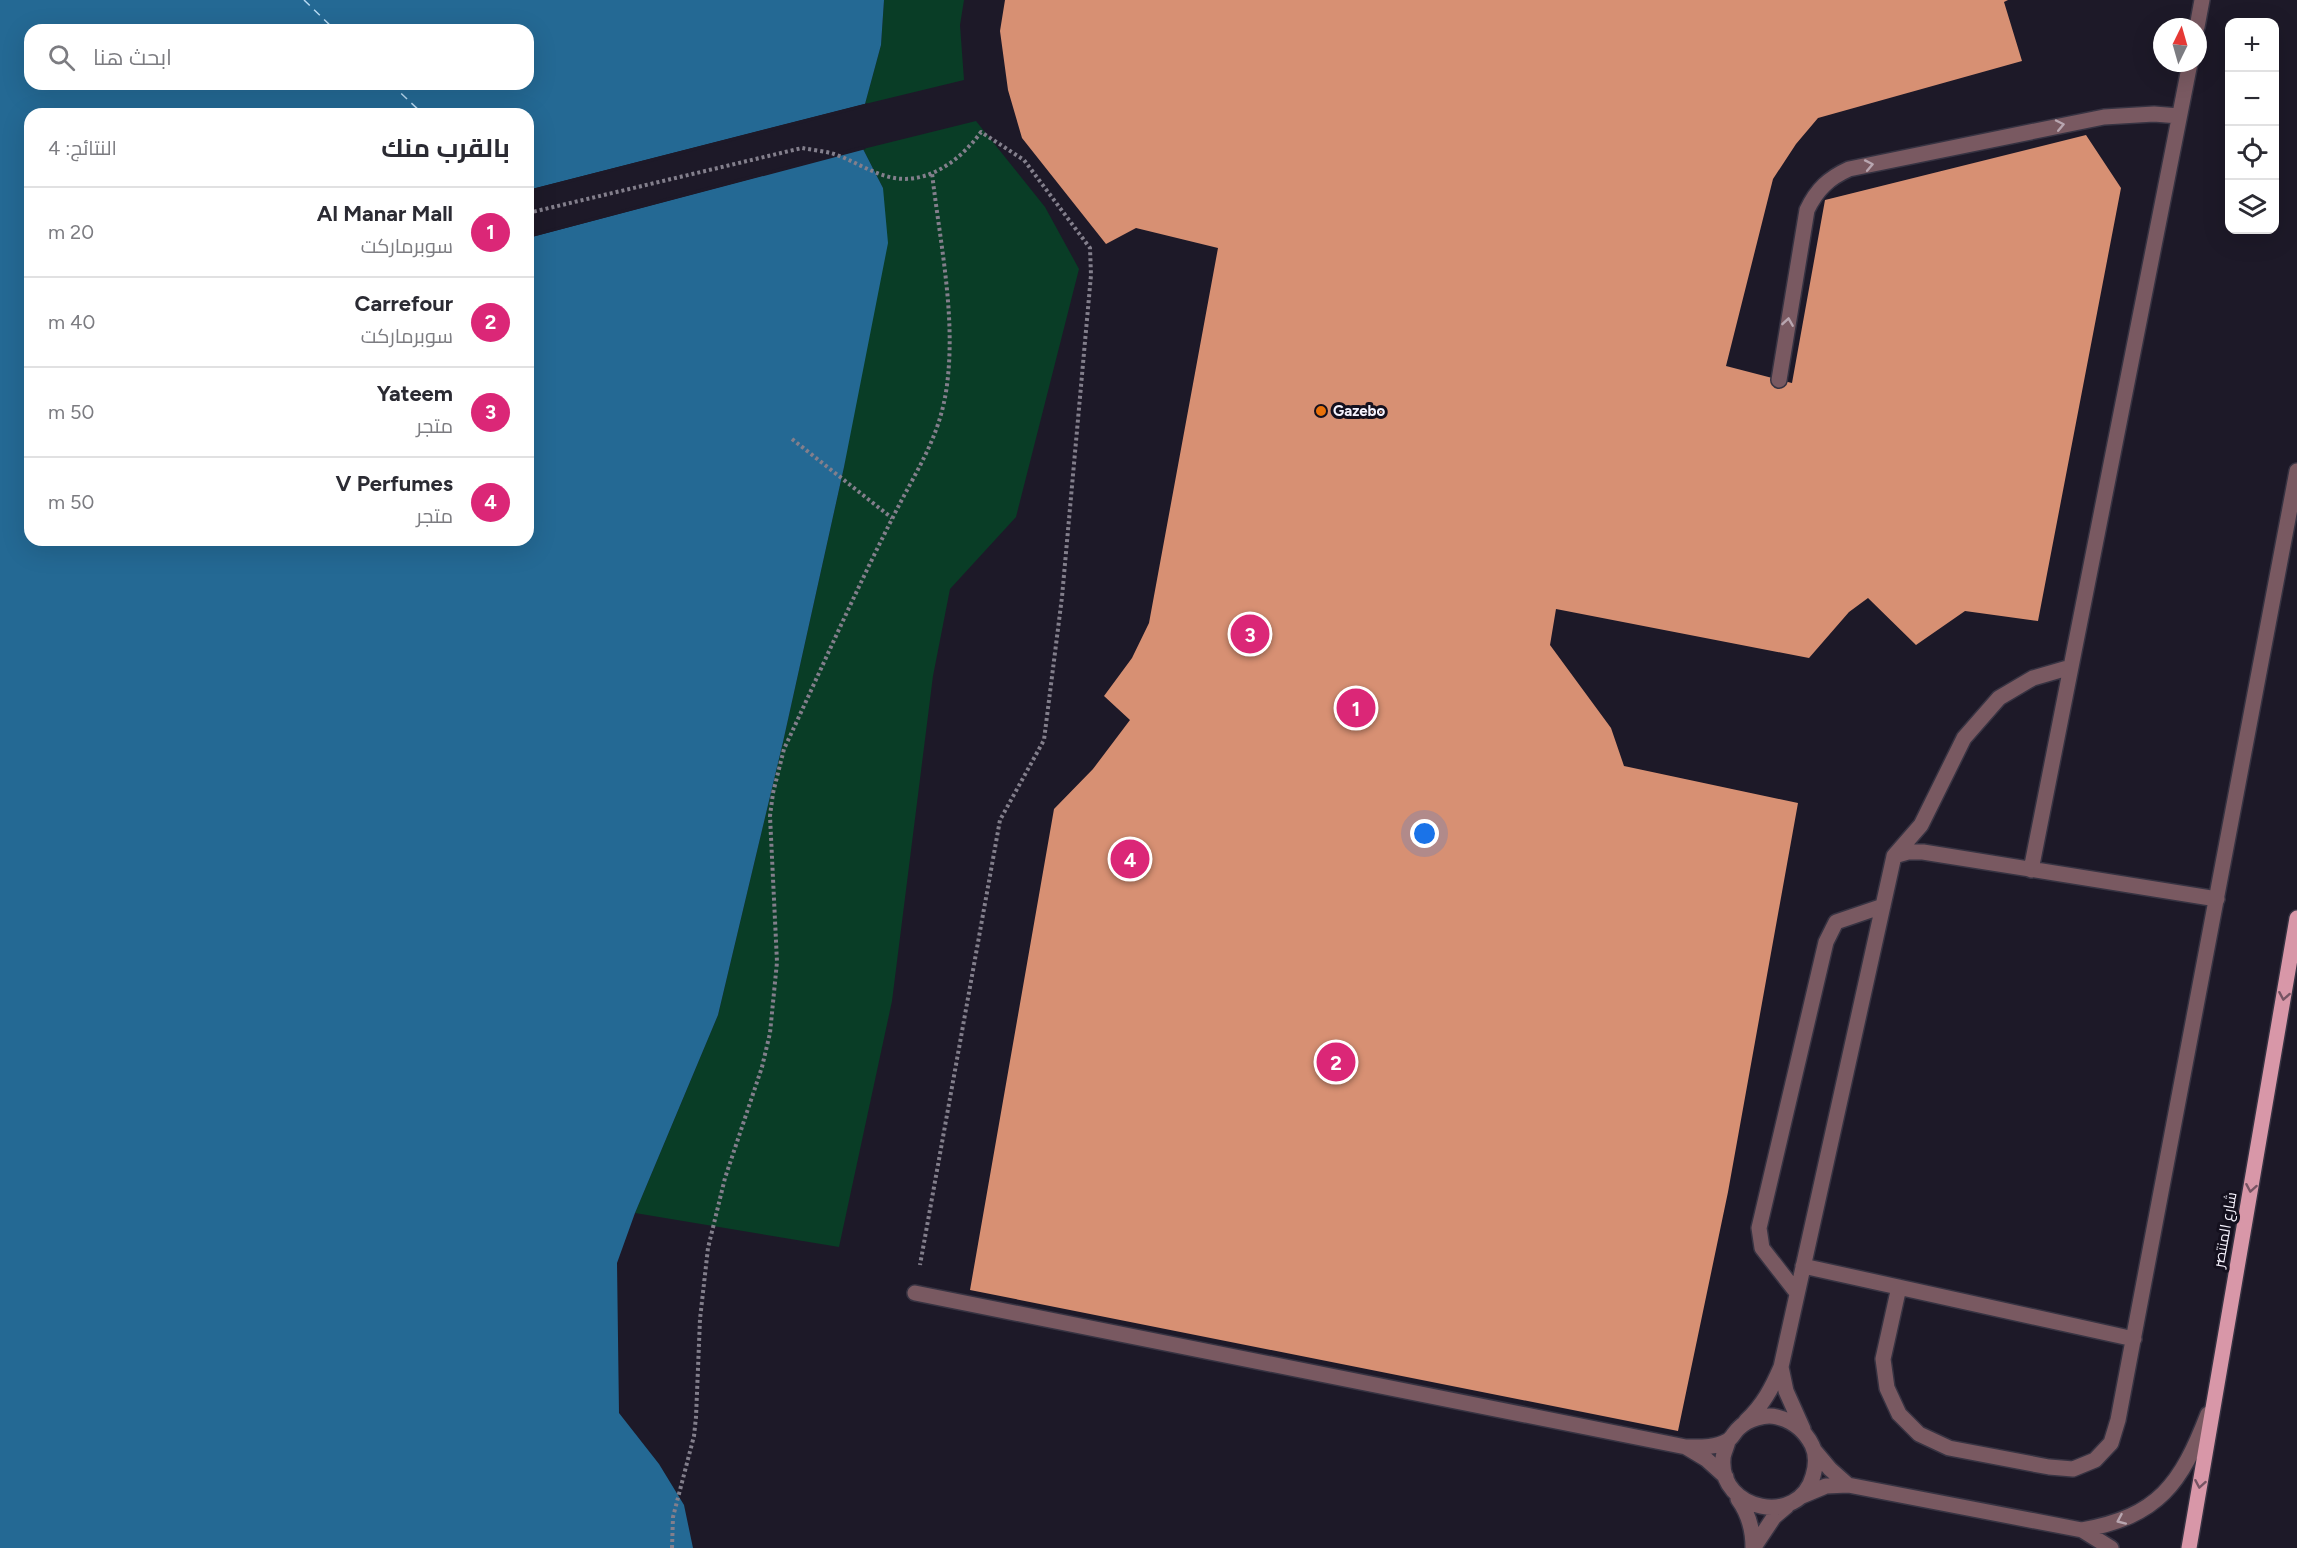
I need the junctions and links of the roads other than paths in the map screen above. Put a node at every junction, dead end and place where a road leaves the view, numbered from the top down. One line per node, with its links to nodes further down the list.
1 (2202, 0): 2 (lane)
2 (2199, 18)
3 (2188, 72): 4 (lane)
4 (2179, 116): 5 (lane, one-way to 4); 7 (lane)
5 (1779, 380)
6 (2297, 471): 10 (lane)
7 (2071, 667): 8 (lane); 9 (lane)
8 (1894, 856): 9 (lane); 11 (lane)
9 (2031, 870): 10 (lane)
10 (2217, 899): 17 (lane)
11 (1883, 906): 13 (lane); 16 (lane)
12 (2297, 918): 19 (main road, شارع المنتصر, one-way to 19)
13 (1803, 1266): 14 (lane); 16 (lane)
14 (1899, 1287): 17 (lane); 17 (lane)
15 (915, 1293): 23 (lane)
16 (1797, 1293): 18 (lane)
17 (2134, 1339)
18 (1781, 1367): 20 (lane); 21 (lane)
19 (2216, 1395): 30 (lane, one-way to 30); 33 (main road, شارع المنتصر, one-way to 33)
20 (1740, 1427): 21 (lane); 22 (lane)
21 (1807, 1435): 24 (lane)
22 (1728, 1441): 23 (lane); 25 (lane)
23 (1686, 1447): 25 (lane)
24 (1814, 1450): 26 (lane); 28 (lane)
25 (1726, 1477): 27 (lane)
26 (1848, 1485): 28 (lane); 30 (lane)
27 (1735, 1494): 29 (lane); 31 (lane)
28 (1802, 1496): 29 (lane)
29 (1789, 1505): 31 (lane)
30 (2082, 1530): 32 (lane)
31 (1754, 1548)
32 (2111, 1548)
33 (2189, 1548)

